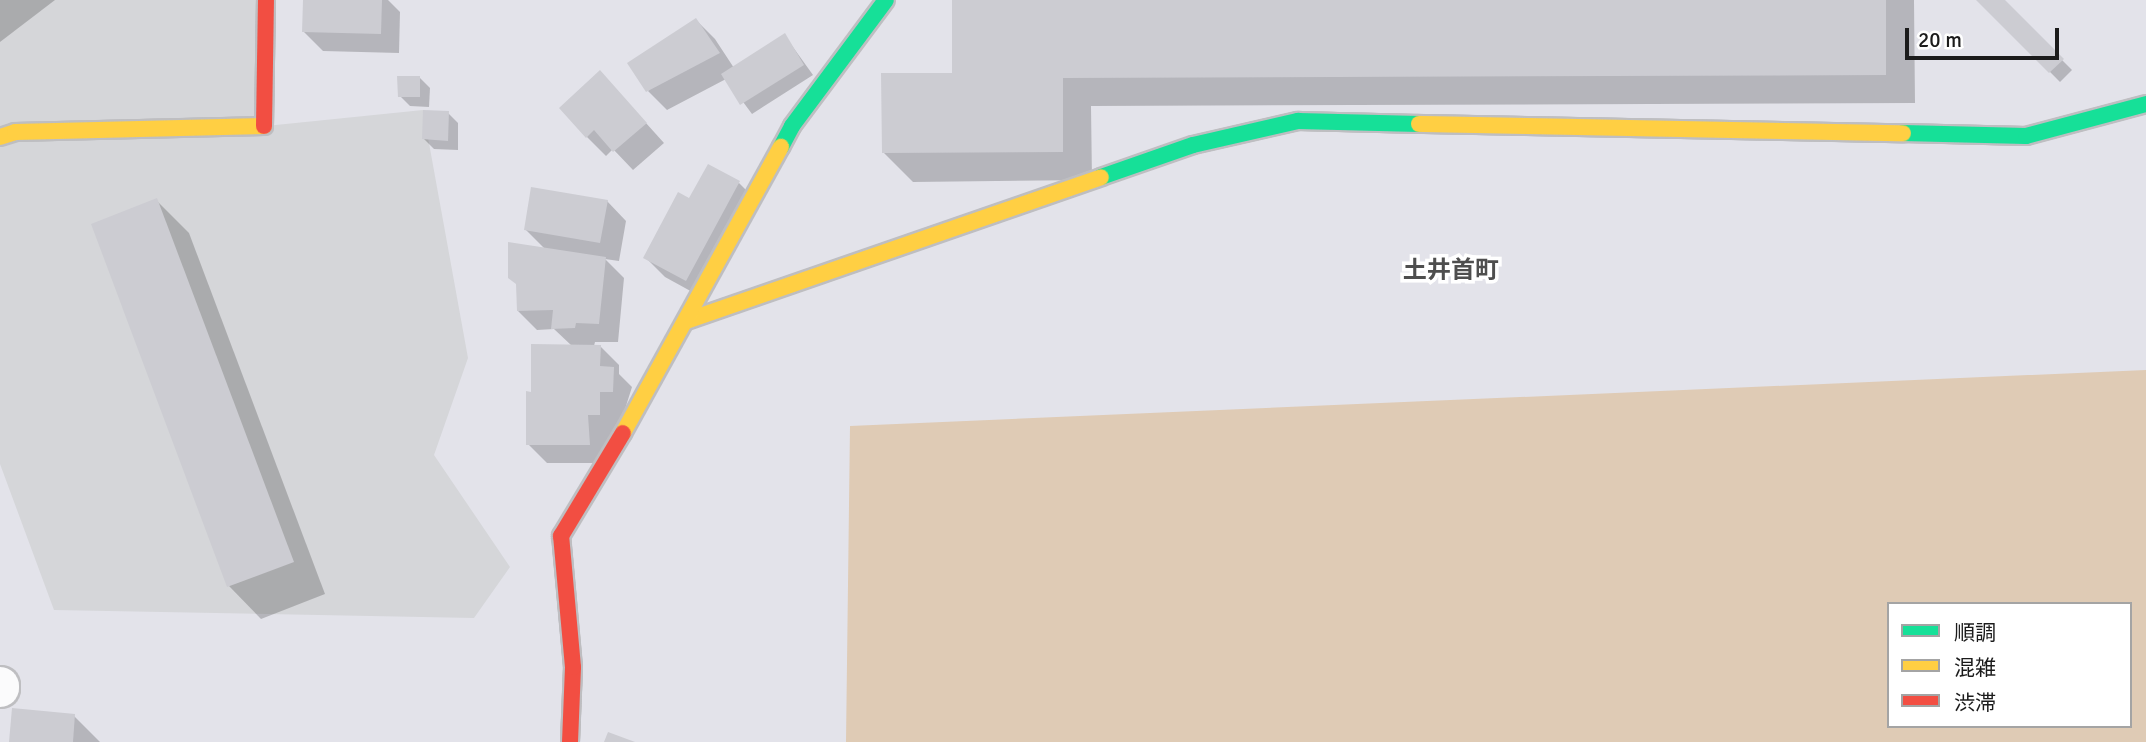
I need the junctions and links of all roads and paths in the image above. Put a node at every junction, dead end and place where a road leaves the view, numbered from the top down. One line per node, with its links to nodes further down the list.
1 (266, 0): 4 (street)
2 (886, 0): 5 (street)
3 (2146, 104): 5 (street)
4 (0, 136)
5 (686, 321): 6 (street)
6 (570, 742)

